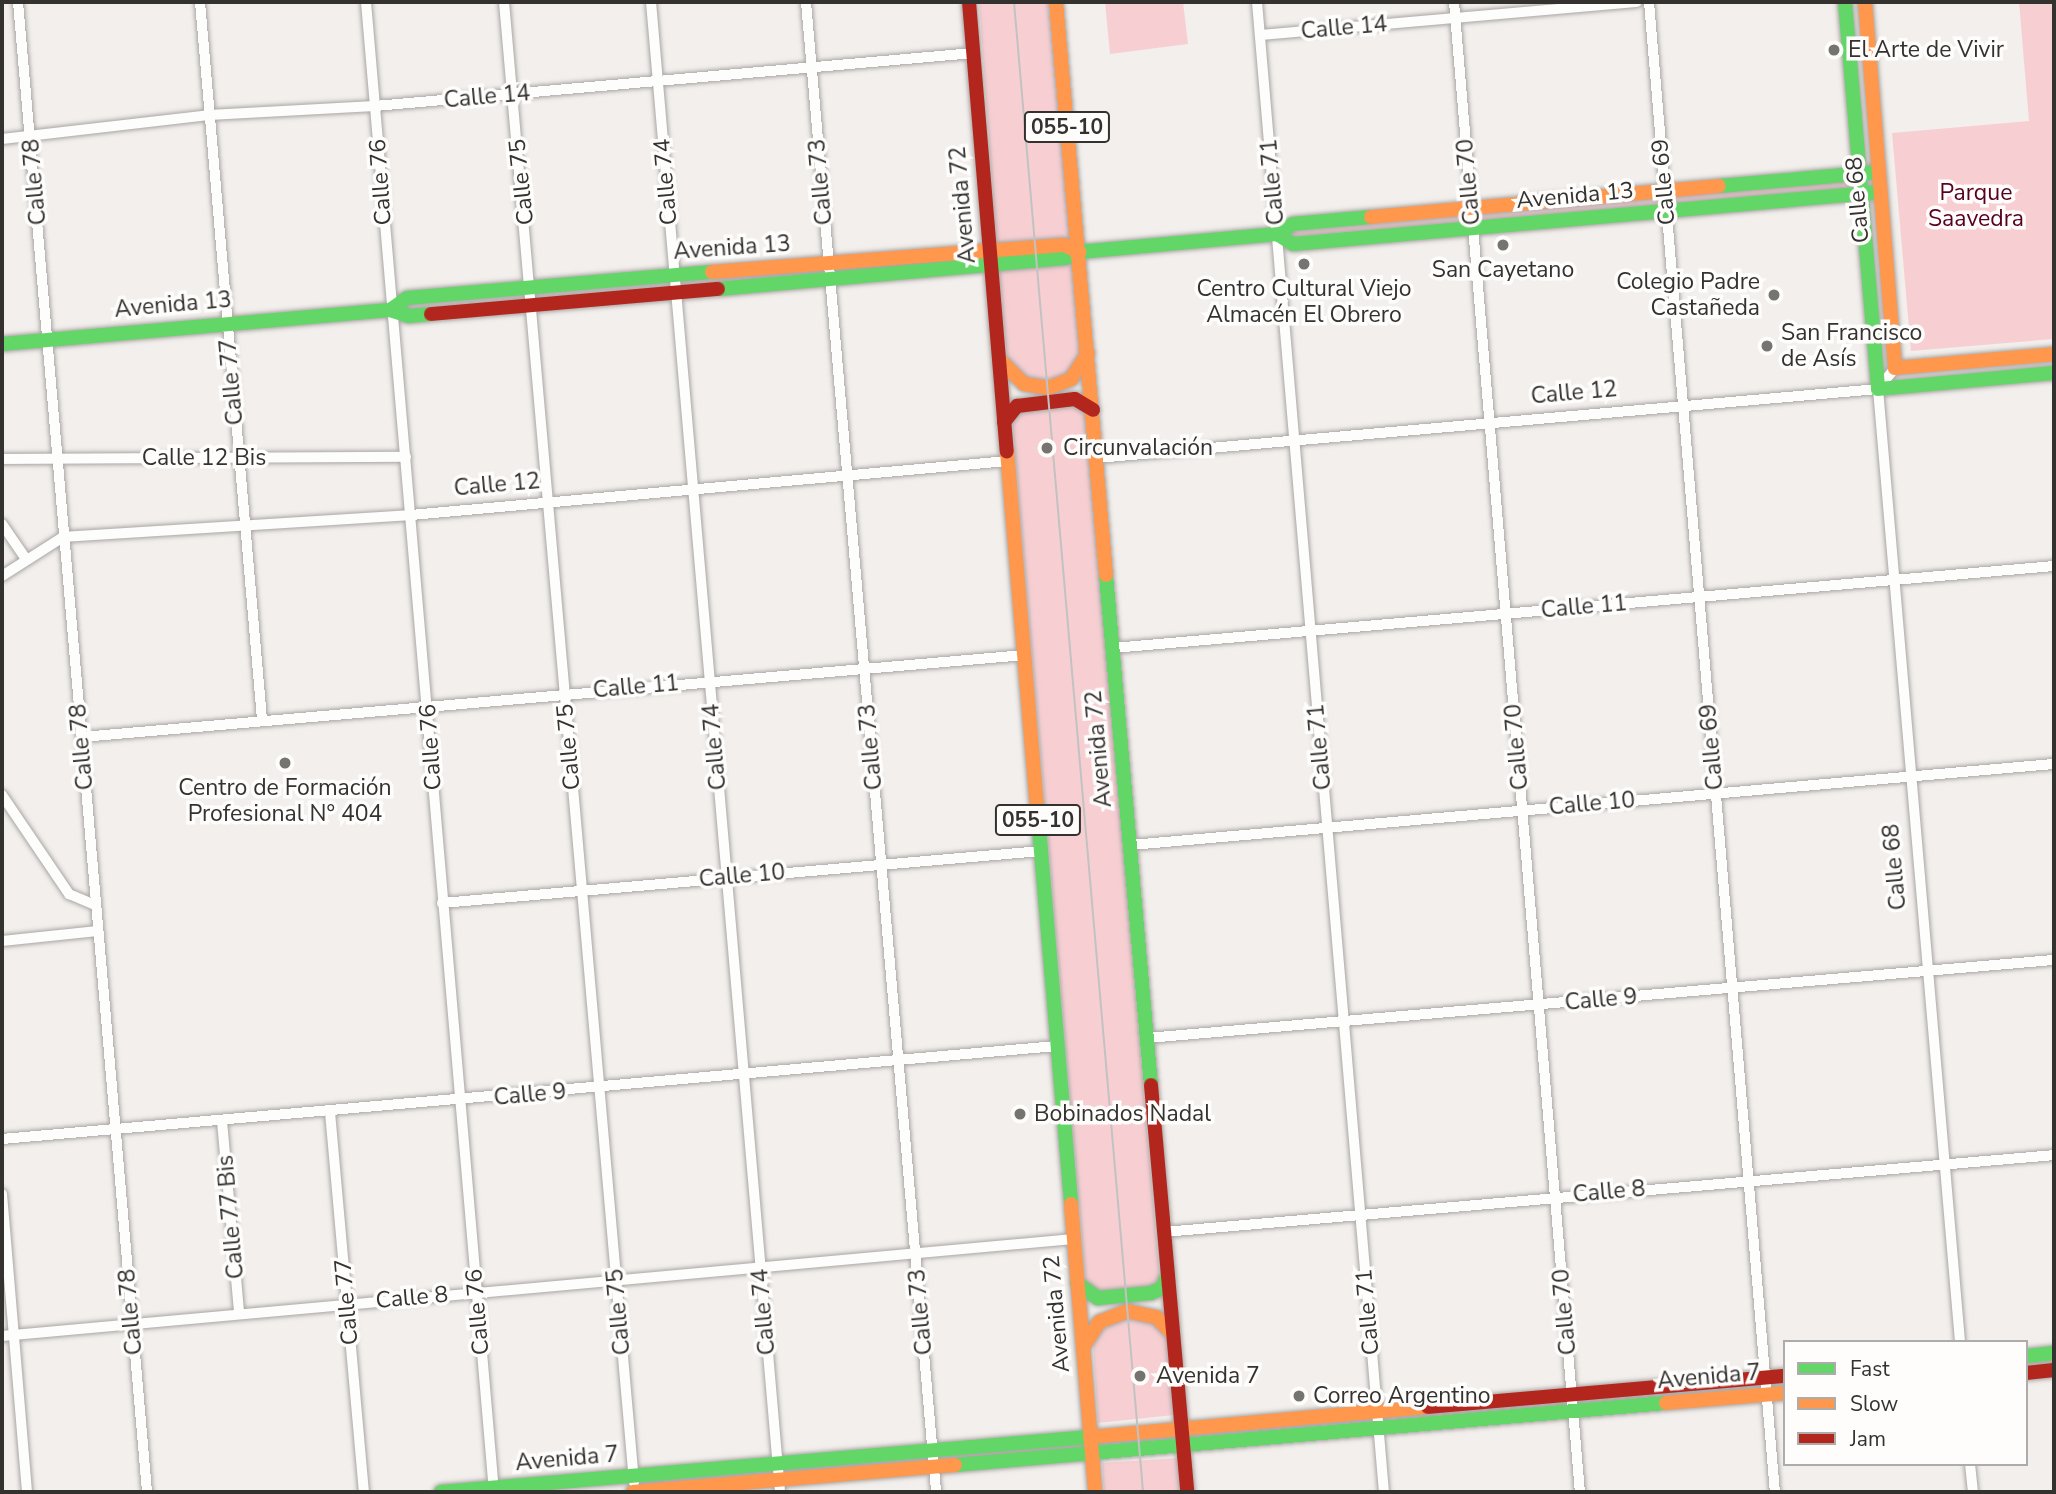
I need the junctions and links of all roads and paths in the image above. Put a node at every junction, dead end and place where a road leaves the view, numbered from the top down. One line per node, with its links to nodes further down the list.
1 (19, 2): 23 (street, Calle 78)
2 (200, 2): 22 (street, Calle 77)
3 (366, 2): 21 (street, Calle 76)
4 (504, 2): 20 (street, Calle 75)
5 (650, 2): 19 (street, Calle 74)
6 (806, 2): 18 (street, Calle 73)
7 (969, 2): 17 (main road, Avenida 72 / 055-10)
8 (1056, 2): 34 (main road, Avenida 72 / 055-10)
9 (1257, 2): 16 (street, Calle 71)
10 (1454, 2): 15 (street, Calle 70)
11 (1637, 2): 15 (street, Calle 14)
12 (1649, 2): 27 (street, Calle 69)
13 (1845, 2): 26 (main road, Calle 68)
14 (1865, 2): 25 (main road, Calle 68)
15 (1455, 18): 16 (street, Calle 14); 30 (street, Calle 70)
16 (1260, 35): 33 (street, Calle 71)
17 (973, 53): 18 (street, Calle 14); 35 (main road, Avenida 72 / 055-10)
18 (811, 69): 19 (street, Calle 14); 36 (street, Calle 73)
19 (657, 82): 20 (street, Calle 14); 37 (street, Calle 74)
20 (512, 94): 21 (street, Calle 14); 38 (street, Calle 75)
21 (375, 106): 22 (street, Calle 14); 41 (street, Calle 76)
22 (209, 115): 23 (street, Calle 14); 42 (street, Calle 77)
23 (31, 136): 24 (street, Calle 14); 43 (street, Calle 78)
24 (2, 139)
25 (1878, 172): 26 (main road, Avenida 13); 28 (main road, Calle 68)
26 (1860, 174): 27 (main road, Avenida 13); 29 (main road, Calle 68)
27 (1665, 191): 30 (main road, Avenida 13); 31 (street, Calle 69)
28 (1880, 192): 29 (main road, Avenida 13); 48 (main road, Calle 68)
29 (1861, 194): 31 (main road, Avenida 13); 50 (main road, Calle 68)
30 (1471, 208): 32 (street, Calle 70); 33 (main road, Avenida 13)
31 (1667, 211): 32 (main road, Avenida 13); 51 (street, Calle 69)
32 (1473, 228): 33 (main road, Avenida 13); 54 (street, Calle 70)
33 (1277, 234): 34 (main road, Avenida 13); 55 (street, Calle 71)
34 (1079, 252): 35 (main road, Avenida 13); 45 (main road, Avenida 72 / 055-10)
35 (990, 258): 36 (main road, Avenida 13); 47 (main road, Avenida 72 / 055-10)
36 (829, 272): 37 (main road, Avenida 13); 39 (main road, Avenida 13); 62 (street, Calle 73)
37 (674, 275): 38 (main road, Avenida 13); 39 (street, Calle 74)
38 (533, 288): 40 (street, Calle 75); 41 (main road, Avenida 13)
39 (676, 293): 40 (main road, Avenida 13); 63 (street, Calle 74)
40 (531, 304): 41 (main road, Avenida 13); 64 (street, Calle 75)
41 (390, 310): 42 (main road, Avenida 13); 56 (street, Calle 76)
42 (227, 322): 43 (main road, Avenida 13); 57 (street, Calle 77)
43 (48, 340): 44 (main road, Avenida 13); 60 (street, Calle 78)
44 (2, 344)
45 (1088, 353): 47 (main road); 52 (main road, Avenida 72 / 055-10)
46 (2054, 354): 48 (main road)
47 (999, 358): 53 (main road, Avenida 72 / 055-10)
48 (1895, 368): 50 (street)
49 (2054, 373): 50 (main road, Calle 12)
50 (1878, 389): 51 (street, Calle 12); 72 (street, Calle 68)
51 (1683, 406): 54 (street, Calle 12); 73 (street, Calle 69)
52 (1093, 410): 53 (main road); 58 (main road, Avenida 72 / 055-10)
53 (1004, 422): 61 (main road, Avenida 72 / 055-10)
54 (1489, 423): 55 (street, Calle 12); 74 (street, Calle 70)
55 (1294, 440): 58 (street, Calle 12); 75 (street, Calle 71)
56 (405, 457): 57 (street, Calle 12 Bis); 65 (street, Calle 76)
57 (239, 458): 60 (street, Calle 12 Bis); 66 (street, Calle 77)
58 (1097, 458): 76 (main road, Avenida 72 / 055-10)
59 (2, 459): 60 (street, Calle 12 Bis)
60 (57, 459): 68 (street, Calle 78)
61 (1008, 461): 62 (street, Calle 12); 77 (main road, Avenida 72 / 055-10)
62 (848, 478): 63 (street, Calle 12); 78 (street, Calle 73)
63 (693, 491): 64 (street, Calle 12); 79 (street, Calle 74)
64 (548, 503): 65 (street, Calle 12); 80 (street, Calle 75)
65 (411, 515): 66 (street, Calle 12); 81 (street, Calle 76)
66 (245, 523): 68 (street, Calle 12); 82 (street, Calle 77)
67 (2, 524): 69 (street)
68 (63, 537): 69 (street, Calle 12); 83 (street, Calle 78)
69 (26, 559): 71 (street, Calle 12)
70 (2054, 566): 72 (street, Calle 11)
71 (2, 576)
72 (1894, 580): 73 (street, Calle 11); 85 (street, Calle 68)
73 (1699, 597): 74 (street, Calle 11); 86 (street, Calle 69)
74 (1505, 614): 75 (street, Calle 11); 88 (street, Calle 70)
75 (1311, 631): 76 (street, Calle 11); 89 (street, Calle 71)
76 (1113, 648): 90 (main road, Avenida 72 / 055-10)
77 (1024, 655): 78 (street, Calle 11); 91 (main road, Avenida 72 / 055-10)
78 (864, 668): 79 (street, Calle 11); 92 (street, Calle 73)
79 (710, 681): 80 (street, Calle 11); 93 (street, Calle 74)
80 (564, 694): 81 (street, Calle 11); 94 (street, Calle 75)
81 (428, 706): 82 (street, Calle 11); 95 (street, Calle 76)
82 (262, 719): 83 (street, Calle 11)
83 (82, 737): 96 (street, Calle 78)
84 (2054, 764): 85 (street, Calle 10)
85 (1910, 776): 86 (street, Calle 10); 100 (street, Calle 68)
86 (1716, 793): 88 (street, Calle 10); 101 (street, Calle 69)
87 (2, 796): 96 (street)
88 (1522, 811): 89 (street, Calle 10); 102 (street, Calle 70)
89 (1327, 828): 90 (street, Calle 10); 103 (street, Calle 71)
90 (1131, 845): 104 (main road, Avenida 72 / 055-10)
91 (1041, 851): 92 (street, Calle 10); 105 (main road, Avenida 72 / 055-10)
92 (881, 864): 93 (street, Calle 10); 106 (street, Calle 73)
93 (727, 878): 94 (street, Calle 10); 107 (street, Calle 74)
94 (583, 890): 95 (street, Calle 10); 108 (street, Calle 75)
95 (442, 903): 109 (street, Calle 76)
96 (95, 905): 97 (street, Calle 78)
97 (97, 931): 98 (street); 112 (street, Calle 78)
98 (2, 941)
99 (2054, 960): 100 (street, Calle 9)
100 (1927, 971): 101 (street, Calle 9); 115 (street, Calle 68)
101 (1732, 989): 102 (street, Calle 9); 116 (street, Calle 69)
102 (1538, 1006): 103 (street, Calle 9); 118 (street, Calle 70)
103 (1344, 1023): 104 (street, Calle 9); 119 (street, Calle 71)
104 (1147, 1038): 120 (main road, Avenida 72 / 055-10)
105 (1057, 1046): 106 (street, Calle 9); 121 (main road, Avenida 72 / 055-10)
106 (899, 1063): 107 (street, Calle 9); 122 (street, Calle 73)
107 (744, 1076): 108 (street, Calle 9); 123 (street, Calle 74)
108 (600, 1088): 109 (street, Calle 9); 125 (street, Calle 75)
109 (459, 1101): 110 (street, Calle 9); 127 (street, Calle 76)
110 (330, 1112): 111 (street, Calle 9); 128 (street, Calle 77)
111 (222, 1121): 112 (street, Calle 9); 129 (street, Calle 77 Bis)
112 (115, 1129): 113 (street, Calle 9); 130 (street, Calle 78)
113 (2, 1139)
114 (2054, 1155): 115 (street, Calle 8)
115 (1945, 1164): 116 (street, Calle 8); 133 (street, Calle 68)
116 (1748, 1180): 118 (street, Calle 8); 140 (street, Calle 69)
117 (2, 1194): 132 (street)
118 (1555, 1197): 119 (street, Calle 8); 142 (street, Calle 70)
119 (1360, 1214): 120 (street, Calle 8); 144 (street, Calle 71)
120 (1164, 1232): 124 (main road, Avenida 72 / 055-10)
121 (1074, 1239): 122 (street, Calle 8); 126 (main road, Avenida 72 / 055-10)
122 (915, 1253): 123 (street, Calle 8); 150 (street, Calle 73)
123 (761, 1266): 125 (street, Calle 8); 152 (street, Calle 74)
124 (1168, 1274): 126 (main road); 131 (main road, Avenida 72 / 055-10)
125 (616, 1280): 127 (street, Calle 8); 155 (street, Calle 75)
126 (1077, 1283): 134 (main road, Avenida 72 / 055-10)
127 (476, 1292): 128 (street, Calle 8); 157 (street, Calle 76)
128 (347, 1304): 129 (street, Calle 8); 160 (street, Calle 77)
129 (239, 1313): 130 (street, Calle 8)
130 (132, 1323): 132 (street, Calle 8); 159 (street, Calle 78)
131 (1173, 1334): 134 (main road); 146 (main road, Avenida 72 / 055-10)
132 (7, 1335): 158 (street)
133 (1960, 1340)
134 (1083, 1346): 148 (main road, Avenida 72 / 055-10)
135 (2054, 1353): 136 (main road)
136 (2028, 1356)
137 (2054, 1370): 138 (main road)
138 (2028, 1373)
139 (1783, 1377): 140 (main road, Avenida 7)
140 (1765, 1378): 142 (main road, Avenida 7); 143 (street, Calle 69)
141 (1783, 1393): 143 (main road, Avenida 7)
142 (1572, 1395): 144 (main road, Avenida 7); 145 (street, Calle 70)
143 (1766, 1395): 145 (main road, Avenida 7); 168 (street, Calle 69)
144 (1377, 1412): 146 (main road, Avenida 7); 147 (street, Calle 71)
145 (1573, 1412): 147 (main road, Avenida 7); 167 (street, Calle 70)
146 (1181, 1429): 148 (main road, Avenida 7); 149 (main road, Avenida 72 / 055-10)
147 (1378, 1429): 149 (main road, Avenida 7); 166 (street, Calle 71)
148 (1090, 1437): 150 (main road, Avenida 7); 151 (main road, Avenida 72 / 055-10)
149 (1183, 1446): 151 (main road, Avenida 7); 165 (main road, Avenida 72 / 055-10)
150 (933, 1450): 152 (main road, Avenida 7); 153 (street, Calle 73)
151 (1092, 1453): 153 (main road, Avenida 7); 164 (main road, Avenida 72 / 055-10)
152 (778, 1464): 155 (main road, Avenida 7); 156 (street, Calle 74)
153 (934, 1466): 156 (main road, Avenida 7); 163 (street, Calle 73)
154 (1970, 1466): 169 (street)
155 (633, 1476): 157 (main road, Avenida 7); 162 (street, Calle 75)
156 (780, 1486): 162 (main road, Avenida 7)
157 (494, 1490): 161 (main road, Avenida 7)
158 (27, 1492)
159 (147, 1492)
160 (364, 1492)
161 (441, 1492)
162 (634, 1492)
163 (936, 1492)
164 (1095, 1492)
165 (1187, 1492)
166 (1384, 1492)
167 (1580, 1492)
168 (1775, 1492)
169 (1973, 1492)

